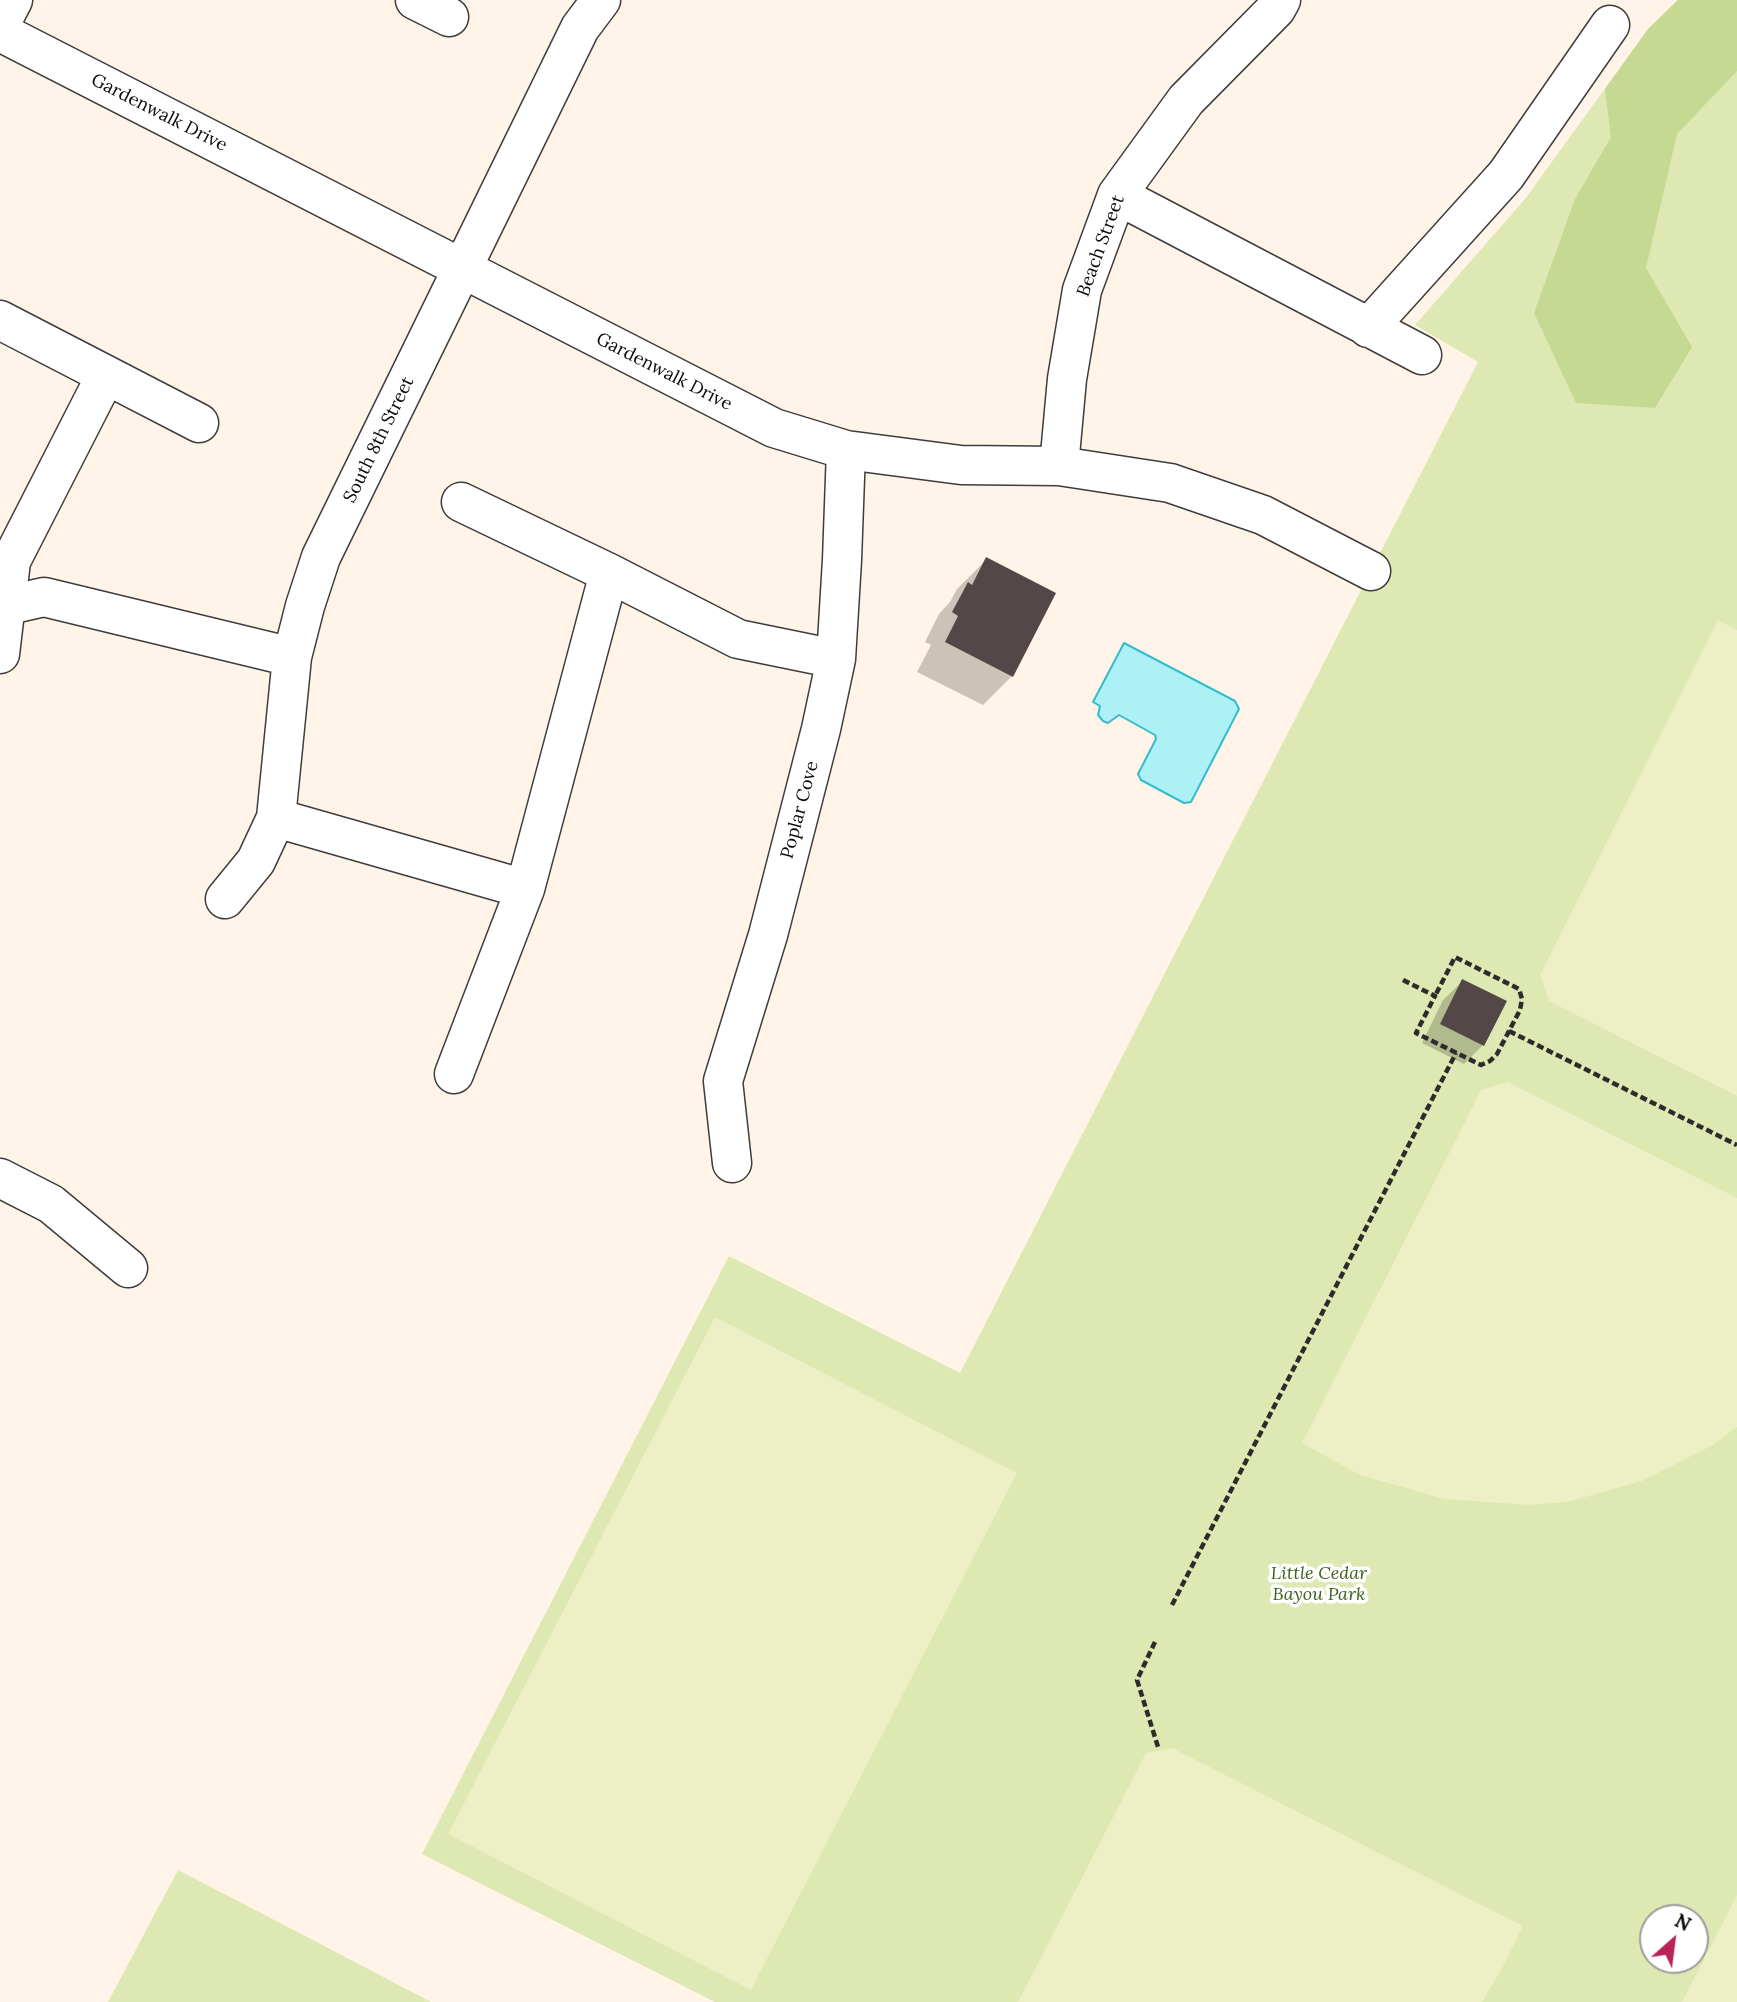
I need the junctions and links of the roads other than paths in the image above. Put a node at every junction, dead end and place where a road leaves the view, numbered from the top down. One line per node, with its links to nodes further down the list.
1 (13, 0): 6 (street)
2 (415, 0): 5 (street)
3 (601, 0): 10 (street, South 8th Street)
4 (1281, 0): 9 (street, Beach Street)
5 (449, 18)
6 (0, 24)
7 (1609, 25): 12 (street)
8 (0, 32): 10 (street, Gardenwalk Drive)
9 (1117, 195): 12 (street); 17 (street, Beach Street)
10 (464, 269): 16 (street, Gardenwalk Drive); 23 (street, South 8th Street)
11 (0, 320): 14 (street)
12 (1368, 328): 13 (street)
13 (1422, 355)
14 (106, 375): 15 (street); 21 (street)
15 (199, 423)
16 (846, 450): 17 (street, Gardenwalk Drive); 24 (street, Poplar Cove)
17 (1059, 466): 19 (street, Gardenwalk Drive)
18 (461, 502): 20 (street)
19 (1371, 571)
20 (610, 573): 24 (street); 26 (street)
21 (4, 606): 22 (street); 23 (street)
22 (0, 654)
23 (292, 657): 25 (street, South 8th Street)
24 (836, 659): 29 (street, Poplar Cove)
25 (276, 818): 26 (street); 27 (street, South 8th Street)
26 (525, 888): 28 (street)
27 (225, 899)
28 (454, 1074)
29 (732, 1163)
30 (0, 1178): 31 (street)
31 (128, 1268)

